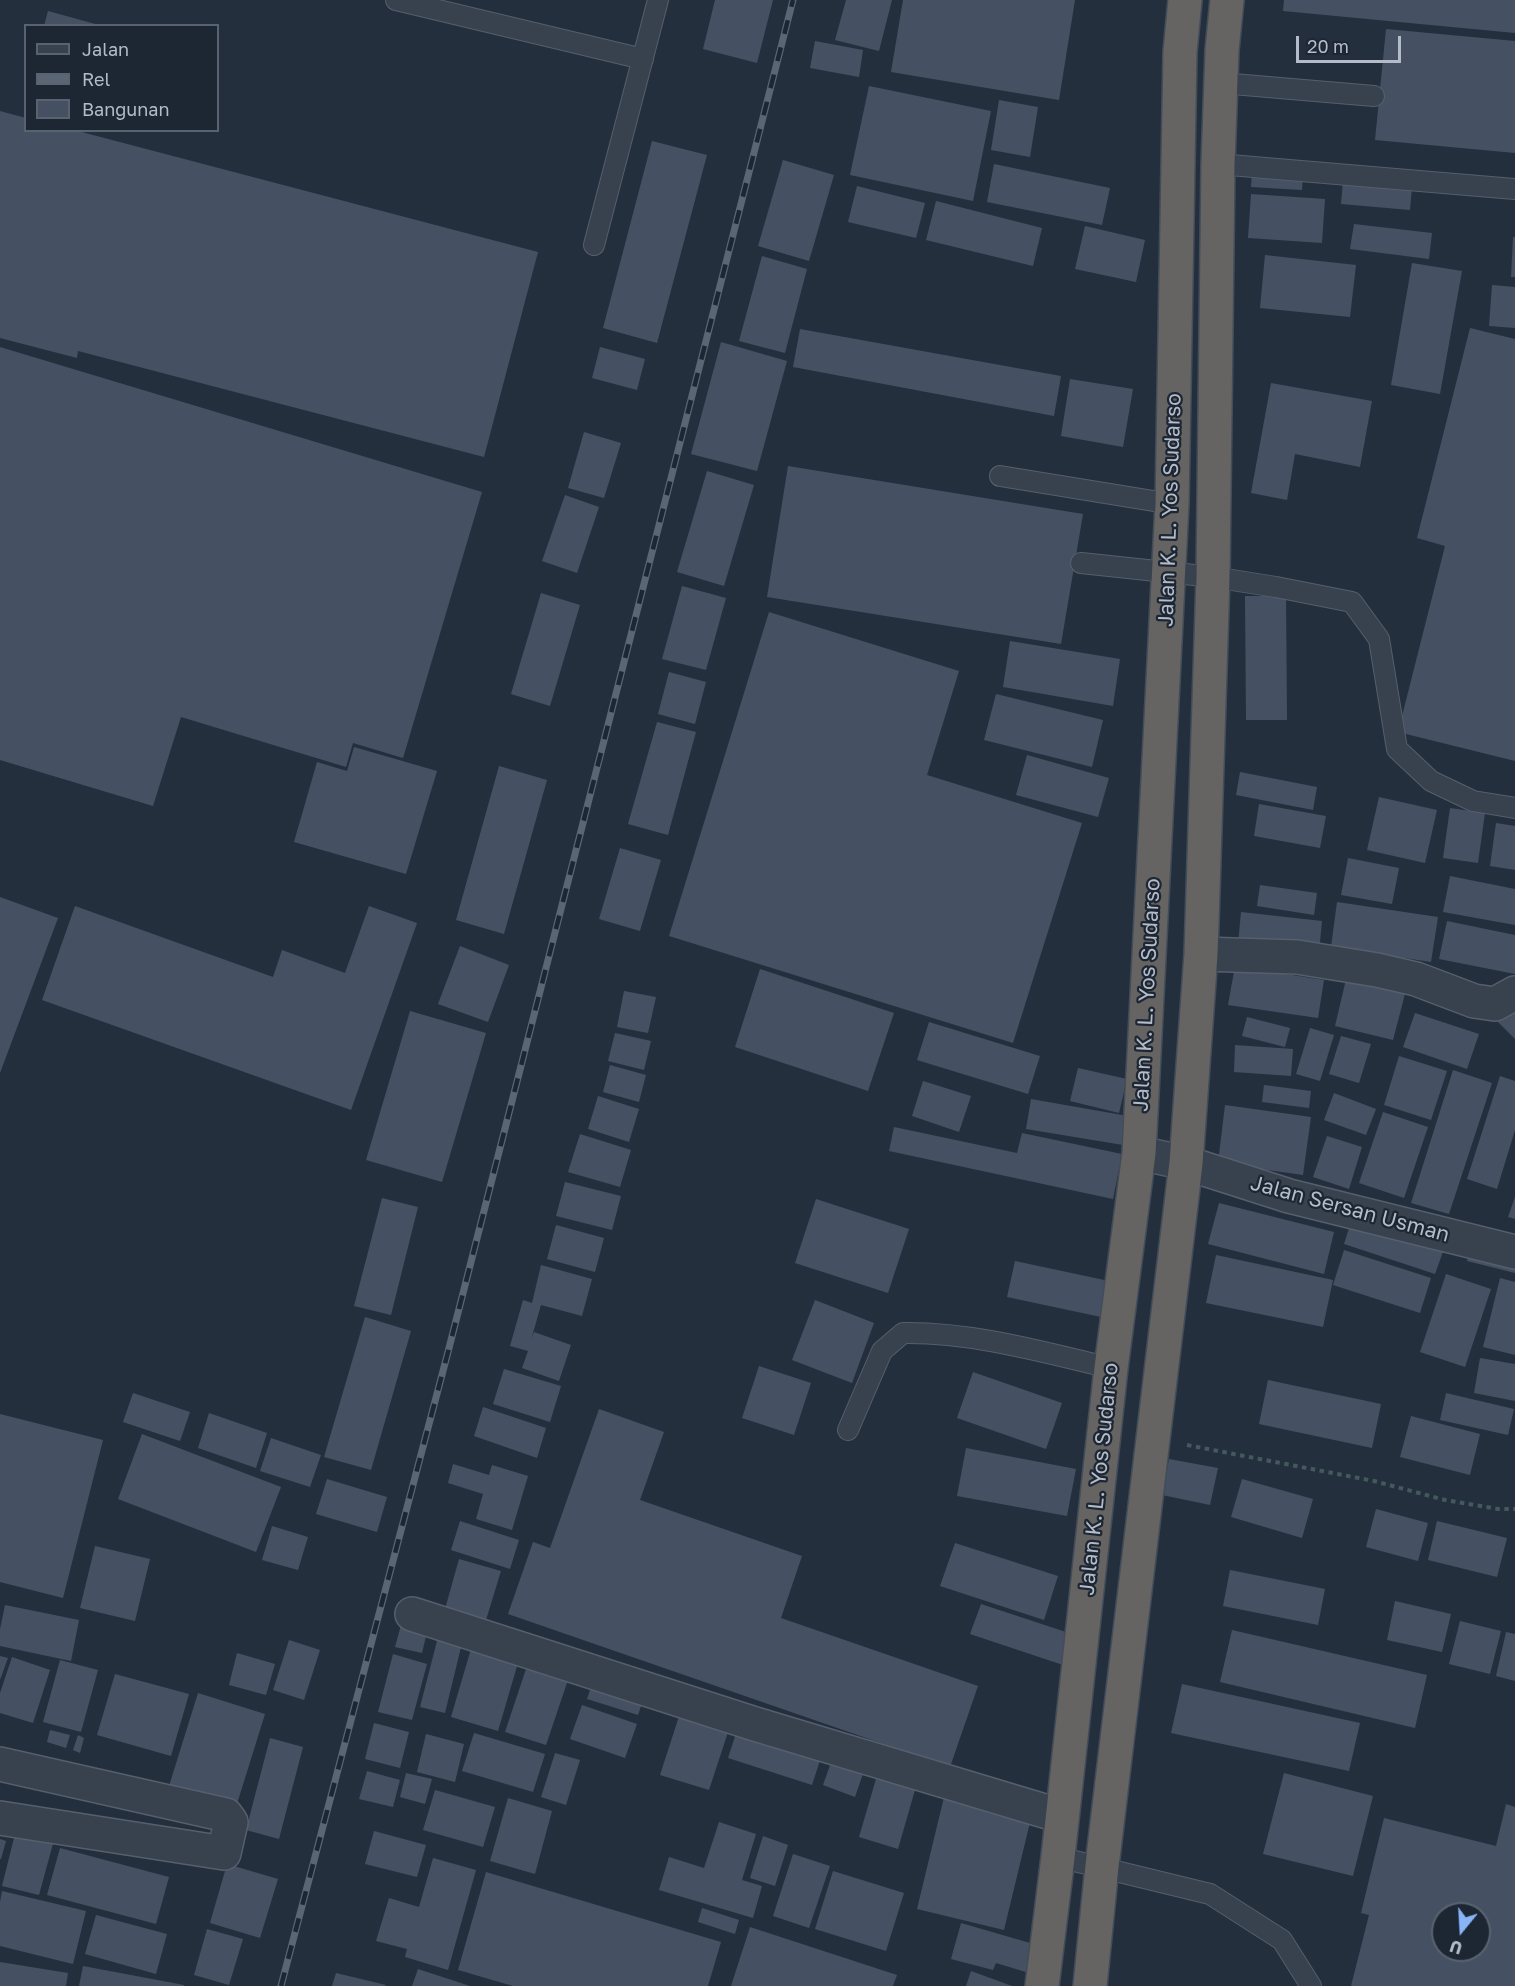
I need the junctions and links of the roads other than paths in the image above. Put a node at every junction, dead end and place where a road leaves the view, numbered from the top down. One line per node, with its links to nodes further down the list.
1 (396, 0): 5 (lane)
2 (658, 0): 5 (lane)
3 (1185, 0): 12 (highway, Jalan K. L. Yos Sudarso)
4 (1227, 0): 6 (highway, Jalan K. L. Yos Sudarso)
5 (643, 59): 10 (lane)
6 (1221, 83): 7 (lane); 8 (highway, Jalan K. L. Yos Sudarso)
7 (1374, 96)
8 (1218, 164): 9 (lane); 15 (highway, Jalan K. L. Yos Sudarso)
9 (1515, 189)
10 (594, 245)
11 (1000, 476): 12 (lane)
12 (1172, 504): 14 (highway, Jalan K. L. Yos Sudarso)
13 (1081, 563): 14 (lane)
14 (1168, 573): 15 (lane); 19 (highway, Jalan K. L. Yos Sudarso)
15 (1213, 577): 16 (lane); 17 (highway, Jalan K. L. Yos Sudarso)
16 (1515, 808)
17 (1201, 954): 18 (street); 20 (highway, Jalan K. L. Yos Sudarso)
18 (1515, 993)
19 (1139, 1153): 20 (street, Jalan Sersan Usman); 22 (highway, Jalan K. L. Yos Sudarso)
20 (1186, 1162): 21 (street, Jalan Sersan Usman); 29 (highway, Jalan K. L. Yos Sudarso)
21 (1515, 1252)
22 (1111, 1368): 23 (lane); 26 (highway, Jalan K. L. Yos Sudarso)
23 (848, 1430)
24 (412, 1614): 26 (street)
25 (0, 1764): 27 (street)
26 (1061, 1816): 28 (highway, Jalan K. L. Yos Sudarso)
27 (0, 1818)
28 (1058, 1857): 29 (lane); 30 (highway, Jalan K. L. Yos Sudarso)
29 (1102, 1866): 31 (highway, Jalan K. L. Yos Sudarso); 32 (lane)
30 (1042, 1986)
31 (1090, 1986)
32 (1311, 1986)

